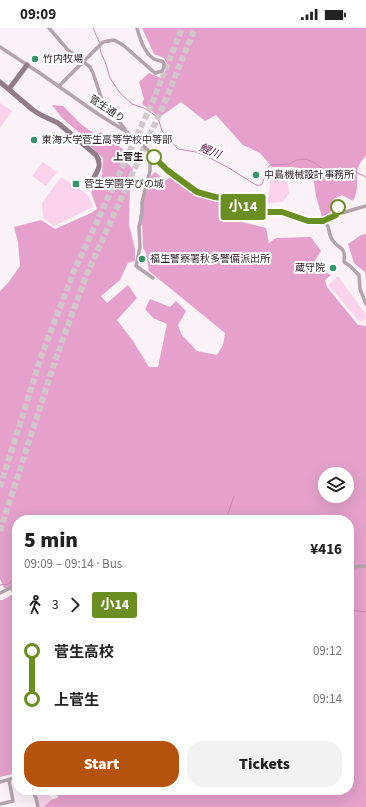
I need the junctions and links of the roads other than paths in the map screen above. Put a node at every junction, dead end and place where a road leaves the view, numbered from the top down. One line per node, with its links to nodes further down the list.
1 (49, 28): 4 (street)
2 (137, 28): 4 (street)
3 (0, 48): 5 (street, 菅生通り)
4 (84, 62): 7 (street); 9 (street)
5 (27, 65): 7 (street, 菅生通り); 8 (street)
6 (0, 82): 8 (street)
7 (58, 86): 10 (street, 菅生通り)
8 (9, 89): 13 (street)
9 (110, 112): 10 (street); 11 (street)
10 (105, 118): 11 (street, 菅生通り)
11 (127, 132): 12 (street, 菅生通り)
12 (152, 154): 15 (street, 菅生通り); 16 (street)
13 (92, 181)
14 (366, 206): 15 (street, 菅生通り)
15 (323, 221): 17 (street)
16 (152, 278)
17 (366, 304)
18 (366, 566): 19 (street)
19 (354, 567)
20 (12, 587): 21 (street)
21 (0, 593)
22 (12, 779): 23 (street)
23 (9, 780): 24 (street); 26 (street)
24 (0, 782)
25 (34, 795): 27 (street)
26 (0, 804)
27 (38, 807)

